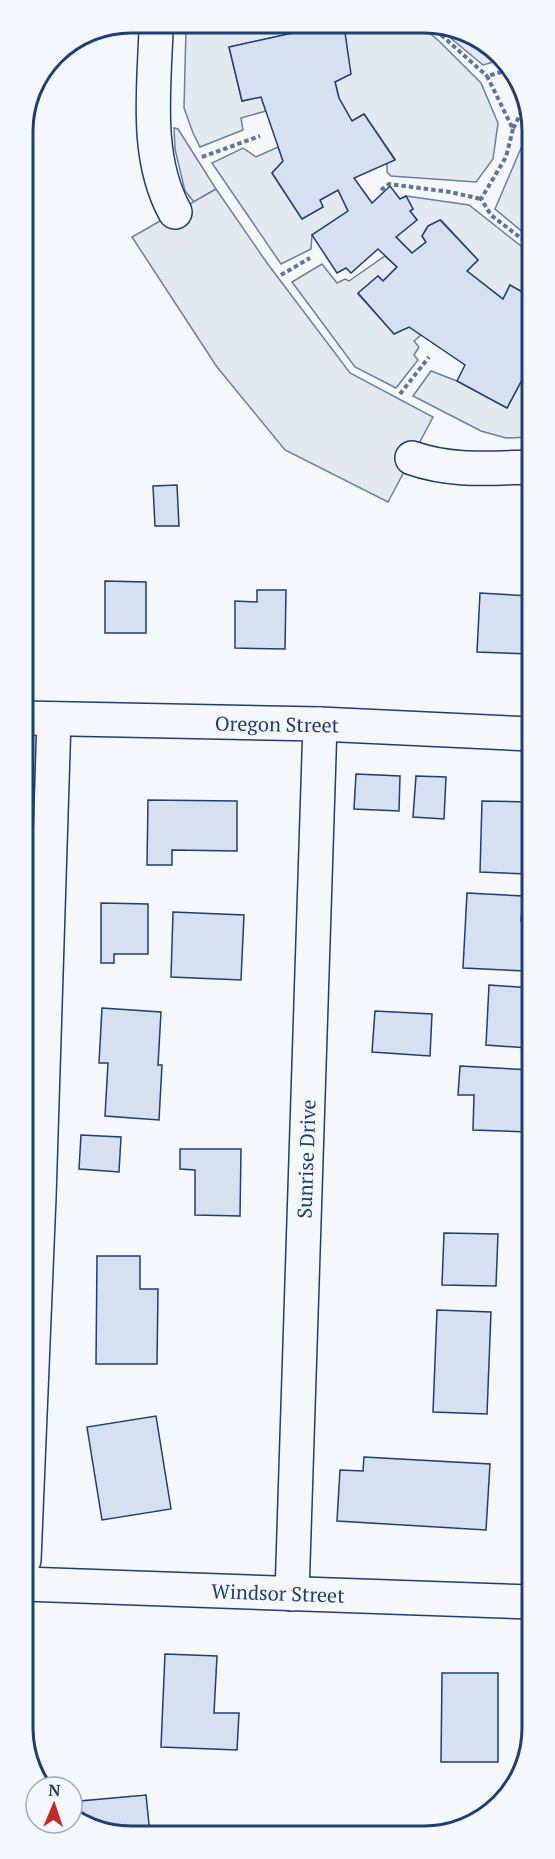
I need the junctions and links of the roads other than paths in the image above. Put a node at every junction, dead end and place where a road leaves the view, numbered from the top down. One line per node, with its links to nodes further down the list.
1 (156, 33): 2 (street)
2 (175, 212)
3 (412, 458): 4 (street)
4 (522, 467)
5 (38, 719): 6 (street, Oregon Street); 8 (street)
6 (320, 724): 7 (street, Oregon Street); 10 (street, Sunrise Drive)
7 (522, 734)
8 (33, 1060)
9 (33, 1584): 10 (street, Windsor Street)
10 (292, 1594): 11 (street, Windsor Street)
11 (522, 1602)

